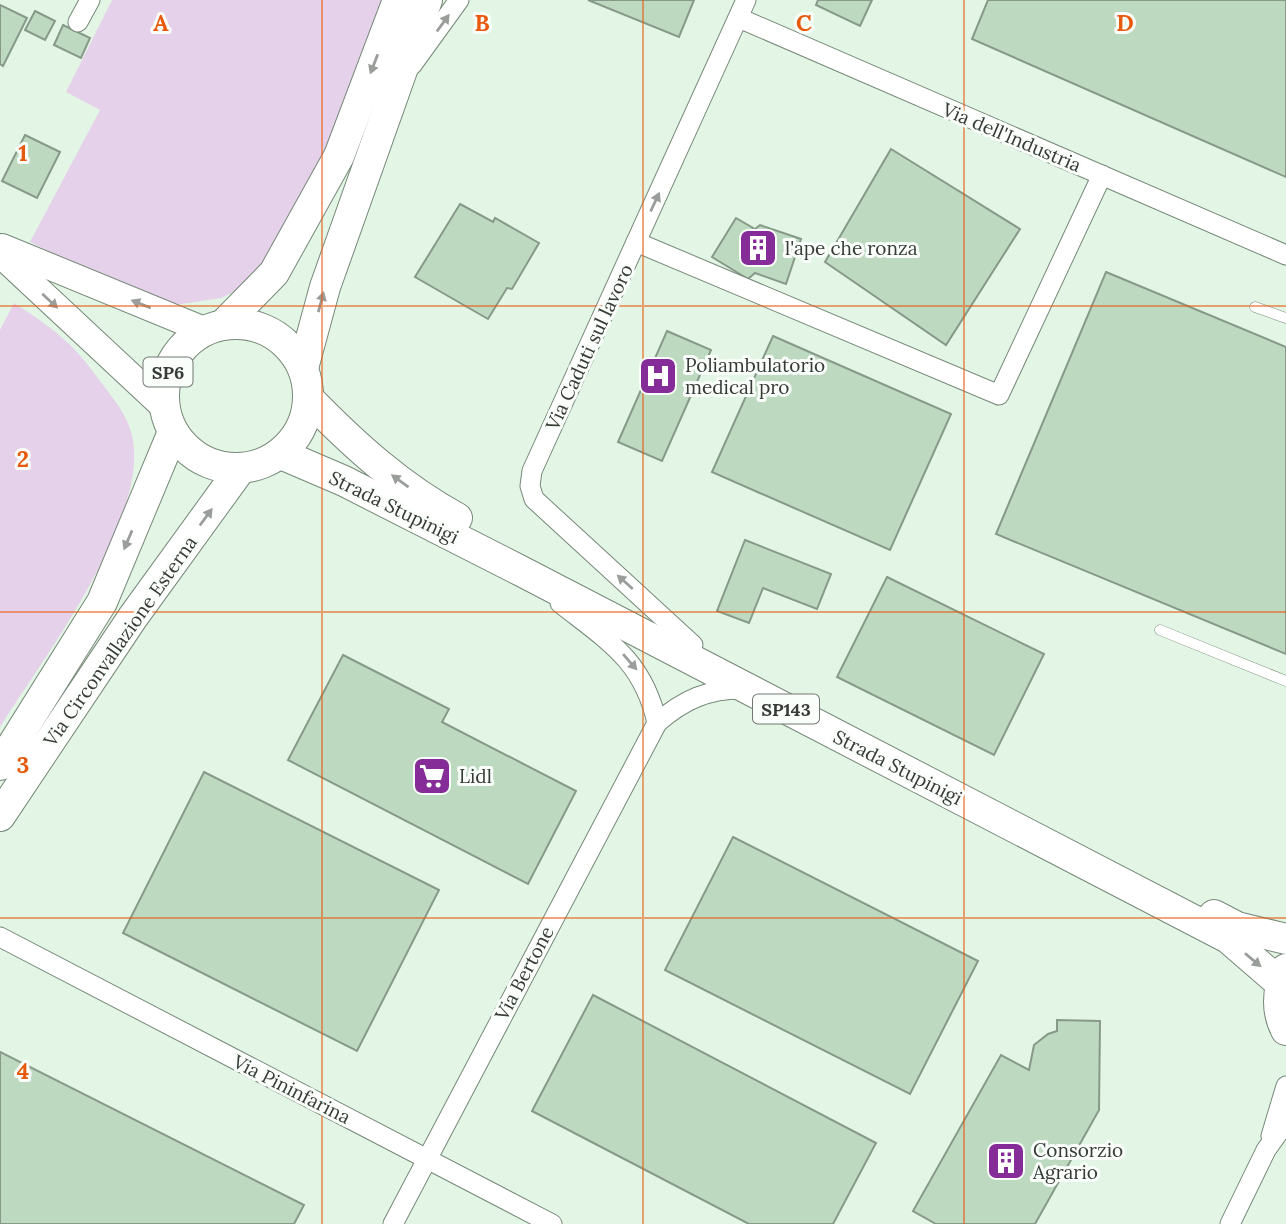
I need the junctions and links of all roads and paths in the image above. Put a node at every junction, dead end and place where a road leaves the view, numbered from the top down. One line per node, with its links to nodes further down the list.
1 (89, 0): 6 (street)
2 (398, 0): 15 (main road, Via Circonvallazione Esterna / SP6, one-way to 15)
3 (427, 0): 7 (main road)
4 (460, 0): 7 (street, one-way to 4)
5 (742, 9): 8 (street, Via dell'Industria); 9 (street, Via Caduti sul lavoro, one-way to 5)
6 (78, 22)
7 (397, 86): 16 (main road, one-way to 7)
8 (1102, 175): 9 (street); 12 (street, Via dell'Industria)
9 (636, 242): 23 (street, Via Caduti sul lavoro, one-way to 9)
10 (0, 246): 15 (street, one-way to 10)
11 (0, 254): 18 (street, one-way to 18)
12 (1286, 255)
13 (1255, 307): 14 (lane)
14 (1286, 318)
15 (214, 327): 16 (main road); 18 (main road, Via Circonvallazione Esterna / SP6)
16 (303, 368): 17 (main road)
17 (309, 399): 19 (main road); 23 (main road, Strada Stupinigi / SP143, one-way to 17)
18 (168, 419): 20 (main road); 27 (main road, Via Circonvallazione Esterna / SP6, one-way to 27)
19 (281, 454): 20 (main road); 21 (main road, Strada Stupinigi / SP143)
20 (241, 468): 28 (main road, Via Circonvallazione Esterna, one-way to 20)
21 (521, 571): 25 (main road, Strada Stupinigi / SP143); 26 (street, one-way to 26)
22 (1160, 630): 24 (lane)
23 (693, 645): 30 (main road, Strada Stupinigi / SP143)
24 (1286, 681)
25 (747, 689): 26 (street, Via Bertone); 31 (main road, Strada Stupinigi / SP143, one-way to 31)
26 (657, 723): 36 (street, Via Bertone)
27 (0, 765)
28 (1, 816)
29 (0, 937): 36 (street, Via Pininfarina)
30 (1286, 939)
31 (1283, 976): 32 (main road, Strada Stupinigi)
32 (1286, 1030)
33 (1286, 1086): 35 (street)
34 (1286, 1122): 35 (street)
35 (1266, 1150): 39 (street)
36 (427, 1159): 37 (street, Via Bertone); 38 (street, Via Pininfarina)
37 (393, 1224)
38 (552, 1224)
39 (1230, 1224)

